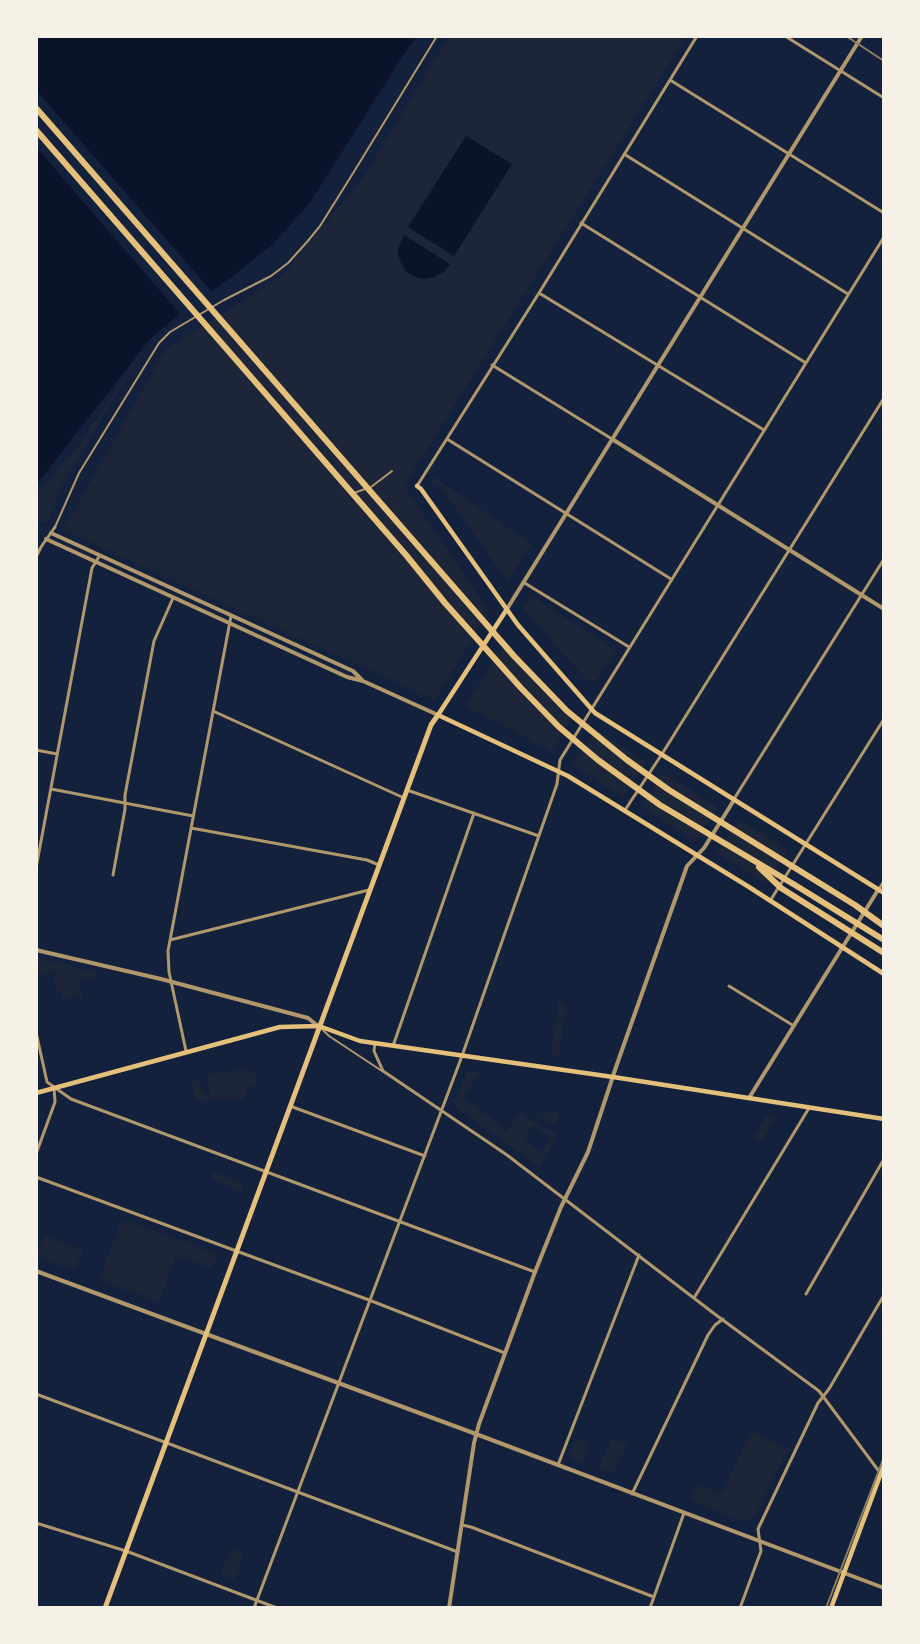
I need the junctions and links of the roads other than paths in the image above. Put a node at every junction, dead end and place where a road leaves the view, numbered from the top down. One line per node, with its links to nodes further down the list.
1 (437, 36): 31 (street)
2 (697, 36): 6 (street)
3 (785, 36): 5 (street)
4 (862, 36): 5 (street)
5 (841, 71): 7 (street); 10 (street)
6 (670, 80): 10 (street); 11 (street)
7 (884, 98)
8 (36, 108): 79 (highway)
9 (36, 130): 69 (highway)
10 (789, 153): 12 (street); 14 (street)
11 (624, 154): 13 (street); 14 (street)
12 (884, 213)
13 (581, 223): 16 (street); 18 (street)
14 (743, 228): 17 (street); 18 (street)
15 (884, 237): 17 (street)
16 (539, 292): 20 (street); 21 (street)
17 (848, 294): 19 (street)
18 (700, 297): 19 (street); 21 (street)
19 (806, 363): 23 (street)
20 (492, 365): 24 (street); 25 (street)
21 (658, 365): 23 (street); 25 (street)
22 (884, 398): 34 (street)
23 (764, 430): 29 (street)
24 (447, 439): 27 (street); 30 (street)
25 (612, 439): 29 (street); 30 (street)
26 (392, 471): 28 (street)
27 (417, 486): 43 (main road)
28 (354, 493)
29 (717, 506): 34 (street); 39 (street)
30 (565, 513): 39 (street); 40 (street)
31 (55, 527): 32 (street)
32 (51, 533): 33 (street); 35 (street)
33 (46, 540): 36 (street); 38 (street)
34 (789, 551): 41 (street); 55 (street)
35 (99, 555): 38 (street); 45 (street)
36 (36, 557)
37 (884, 559): 41 (street)
38 (96, 562): 42 (street); 54 (street)
39 (671, 579): 47 (street)
40 (523, 582): 43 (street); 47 (street)
41 (861, 595): 44 (street); 60 (street)
42 (173, 597): 46 (street); 61 (street)
43 (507, 609): 49 (main road); 51 (main road)
44 (884, 609)
45 (231, 616): 46 (street); 48 (street)
46 (230, 624): 48 (street); 50 (street)
47 (629, 647): 49 (street)
48 (363, 681): 51 (street)
49 (591, 709): 55 (main road); 56 (street)
50 (213, 711): 59 (street); 64 (street)
51 (438, 715): 56 (main road); 58 (main road)
52 (884, 719): 67 (street)
53 (36, 750): 54 (street)
54 (57, 754): 57 (street)
55 (662, 754): 60 (main road); 62 (street)
56 (558, 771): 62 (main road); 66 (street)
57 (51, 789): 61 (street); 71 (street)
58 (407, 790): 59 (main road); 63 (street)
59 (404, 798): 70 (main road)
60 (734, 800): 67 (main road); 68 (street)
61 (125, 803): 64 (street); 72 (street)
62 (625, 810): 68 (main road)
63 (474, 813): 66 (street); 96 (street)
64 (193, 816): 65 (street)
65 (191, 828): 70 (street); 84 (street)
66 (539, 836): 98 (street)
67 (806, 845): 76 (main road); 78 (street)
68 (696, 856): 78 (main road); 100 (street)
69 (750, 858): 74 (highway); 74 (highway)
70 (379, 865): 75 (main road)
71 (36, 868)
72 (113, 875)
73 (884, 881): 76 (street)
74 (793, 889): 81 (highway); 81 (highway)
75 (369, 890): 84 (street); 92 (main road)
76 (878, 890): 77 (main road); 86 (street)
77 (884, 893)
78 (770, 901): 86 (main road)
79 (871, 915): 80 (highway); 82 (highway)
80 (884, 920)
81 (845, 923): 83 (highway); 83 (highway)
82 (884, 926)
83 (862, 933): 85 (highway); 88 (highway)
84 (170, 940): 90 (street)
85 (884, 940)
86 (843, 947): 89 (main road); 93 (street)
87 (36, 950): 90 (street)
88 (884, 950)
89 (884, 974)
90 (171, 983): 92 (street); 97 (street)
91 (729, 986): 93 (street)
92 (319, 1026): 95 (main road); 97 (main road); 99 (street); 104 (main road)
93 (794, 1026): 103 (street)
94 (36, 1032): 101 (street)
95 (375, 1043): 96 (main road); 99 (street)
96 (393, 1046): 98 (main road)
97 (186, 1053): 101 (main road)
98 (462, 1056): 100 (main road); 106 (street)
99 (383, 1071): 106 (street)
100 (613, 1077): 103 (main road); 113 (street)
101 (54, 1089): 102 (main road); 108 (street); 111 (street)
102 (36, 1093)
103 (749, 1098): 105 (main road)
104 (290, 1106): 109 (street); 111 (main road)
105 (809, 1108): 107 (main road); 121 (street)
106 (442, 1111): 109 (street); 113 (street)
107 (884, 1119)
108 (36, 1154)
109 (425, 1156): 114 (street)
110 (884, 1159): 119 (street)
111 (266, 1172): 114 (street); 115 (main road)
112 (36, 1177): 115 (street)
113 (565, 1199): 116 (street); 118 (street)
114 (400, 1222): 118 (street); 122 (street)
115 (236, 1252): 122 (street); 124 (main road)
116 (639, 1255): 121 (street); 131 (street)
117 (36, 1271): 124 (street)
118 (535, 1272): 125 (street)
119 (806, 1294)
120 (884, 1295): 128 (street)
121 (694, 1298): 123 (street)
122 (369, 1300): 125 (street); 126 (street)
123 (723, 1319): 128 (street); 135 (street)
124 (206, 1335): 126 (street); 130 (main road)
125 (506, 1353): 129 (street)
126 (338, 1382): 129 (street); 134 (street)
127 (36, 1394): 130 (street)
128 (824, 1397): 133 (street); 139 (street)
129 (476, 1434): 131 (street); 138 (street)
130 (166, 1443): 134 (street); 140 (main road)
131 (558, 1465): 135 (street)
132 (884, 1465): 133 (main road)
133 (882, 1476): 142 (main road)
134 (297, 1492): 141 (street); 145 (street)
135 (632, 1494): 136 (street)
136 (684, 1513): 139 (street); 144 (street)
137 (36, 1523): 140 (street)
138 (462, 1525): 141 (street); 144 (street)
139 (759, 1541): 142 (street); 151 (street)
140 (126, 1551): 145 (street); 146 (main road)
141 (458, 1552): 149 (street)
142 (844, 1573): 143 (street); 152 (main road)
143 (884, 1588)
144 (654, 1596): 150 (street)
145 (256, 1600): 147 (street); 148 (street)
146 (105, 1608)
147 (254, 1608)
148 (277, 1608)
149 (449, 1608)
150 (650, 1608)
151 (740, 1608)
152 (831, 1608)

